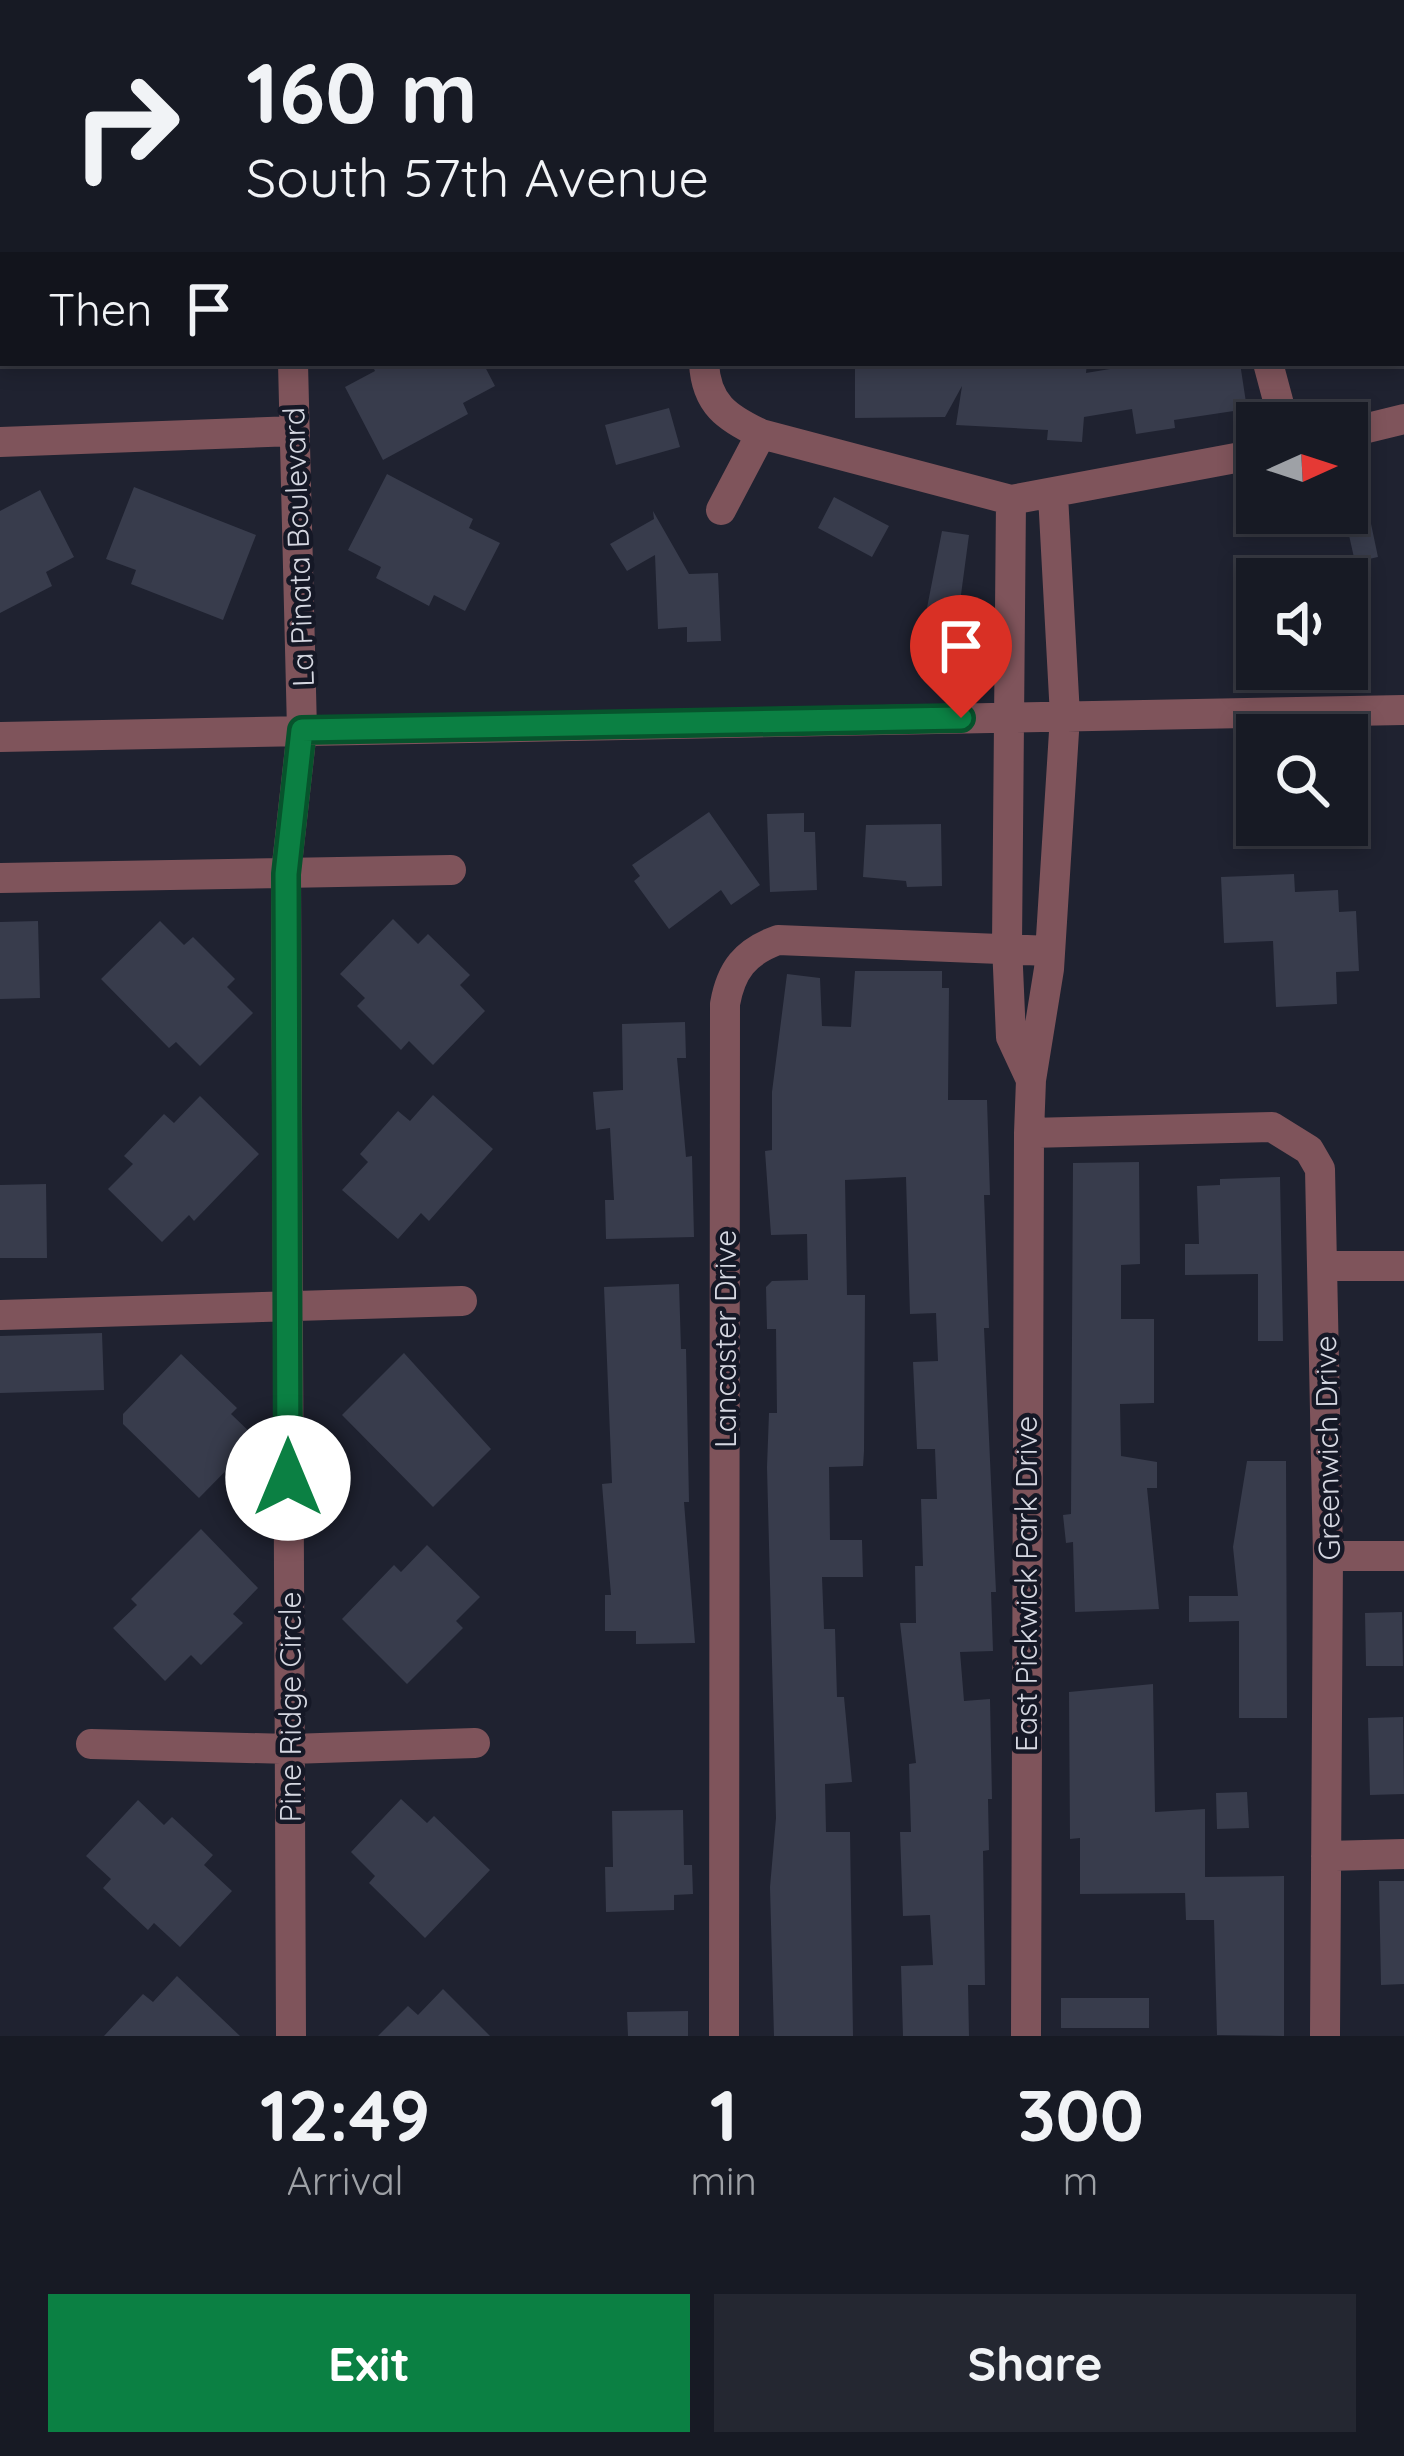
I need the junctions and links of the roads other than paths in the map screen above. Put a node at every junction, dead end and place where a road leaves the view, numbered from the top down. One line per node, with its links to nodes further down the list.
1 (292, 366): 7 (street, La Pinata Boulevard)
2 (705, 366): 8 (street)
3 (1269, 366): 4 (street)
4 (1278, 402)
5 (1404, 419): 6 (street)
6 (1368, 428)
7 (295, 431): 9 (street); 17 (street, La Pinata Boulevard)
8 (761, 434): 12 (street); 13 (street)
9 (0, 442)
10 (1236, 458): 11 (street)
11 (1053, 495): 12 (street); 15 (street, East Pickwick Park Drive)
12 (1011, 500): 16 (street)
13 (721, 510)
14 (1404, 710): 15 (street)
15 (1065, 716): 16 (street); 23 (street, East Pickwick Park Drive)
16 (1007, 717): 17 (street); 22 (street)
17 (302, 730): 18 (street); 20 (street, Pine Ridge Circle)
18 (0, 737)
19 (452, 871): 20 (street)
20 (286, 874): 21 (street); 29 (street, Pine Ridge Circle)
21 (0, 878)
22 (1007, 945): 23 (street, Lancaster Drive); 24 (street); 39 (street, Lancaster Drive)
23 (1050, 951): 24 (street, East Pickwick Park Drive)
24 (1031, 1080): 25 (street, East Pickwick Park Drive)
25 (1029, 1132): 26 (street, Greenwich Drive); 40 (street, East Pickwick Park Drive)
26 (1325, 1266): 27 (street); 31 (street, Greenwich Drive)
27 (1404, 1266)
28 (462, 1301): 29 (street)
29 (287, 1306): 30 (street); 35 (street, Pine Ridge Circle)
30 (0, 1316)
31 (1328, 1556): 32 (street); 37 (street, Greenwich Drive)
32 (1404, 1556)
33 (475, 1743): 35 (street)
34 (91, 1744): 35 (street)
35 (290, 1749): 38 (street, Pine Ridge Circle)
36 (1404, 1854): 37 (street)
37 (1326, 1856): 41 (street, Greenwich Drive)
38 (291, 2036)
39 (724, 2036)
40 (1026, 2036)
41 (1325, 2036)

